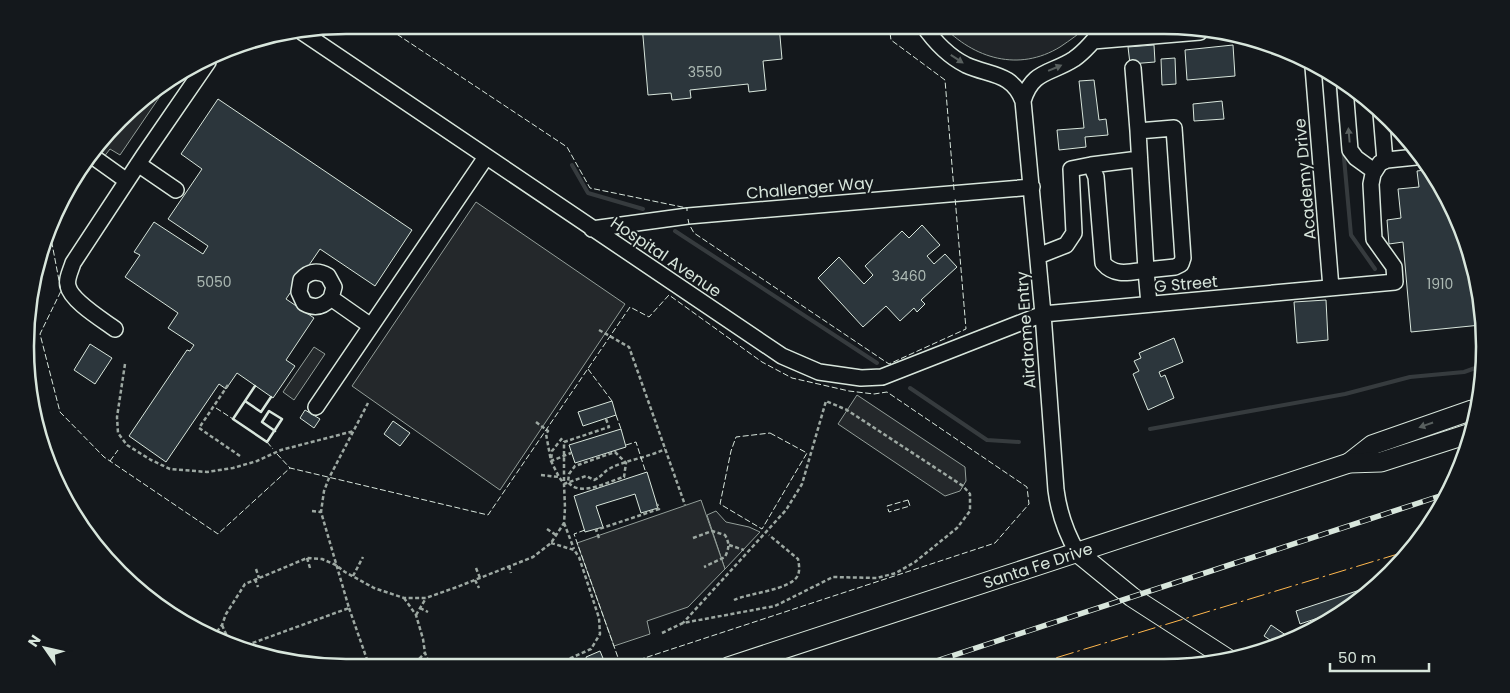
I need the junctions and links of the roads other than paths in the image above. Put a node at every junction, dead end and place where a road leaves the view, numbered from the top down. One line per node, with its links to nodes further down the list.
1 (930, 34): 10 (street, one-way to 10)
2 (1099, 34): 5 (street)
3 (1176, 34): 5 (street)
4 (308, 36): 13 (street, Hospital Avenue)
5 (1093, 41): 10 (street, one-way to 5)
6 (1134, 68): 12 (street)
7 (1313, 72): 26 (street, Academy Drive)
8 (194, 75): 17 (street)
9 (1345, 92): 19 (street, one-way to 9)
10 (1023, 101): 21 (street, Airdrome Entry)
11 (1381, 121): 19 (street)
12 (1138, 131): 16 (street); 25 (street)
13 (486, 157): 23 (street, Hospital Avenue); 30 (street)
14 (1413, 158): 19 (street)
15 (96, 159): 20 (street)
16 (1139, 159): 18 (street); 25 (street)
17 (138, 164): 20 (street); 22 (street)
18 (1090, 165): 24 (street); 25 (street)
19 (1380, 166): 26 (street, G Street)
20 (128, 181): 31 (street)
21 (1032, 187): 23 (street, Challenger Way); 24 (street, Airdrome Entry)
22 (176, 190)
23 (592, 229): 29 (street, Hospital Avenue)
24 (1038, 256): 29 (street, Airdrome Entry)
25 (1146, 270): 28 (street)
26 (1331, 288): 28 (street, G Street)
27 (331, 298): 30 (street)
28 (1149, 304): 29 (street, G Street)
29 (1043, 314): 36 (street, Airdrome Entry)
30 (371, 326): 32 (street)
31 (115, 329)
32 (316, 407)
33 (1469, 411): 35 (main road, Santa Fe Drive, one-way to 35)
34 (1463, 435): 35 (main road, Santa Fe Drive)
35 (1349, 463): 36 (main road, Santa Fe Drive)
36 (1077, 552): 37 (main road); 38 (main road, Santa Fe Drive)
37 (1220, 654)
38 (752, 659)

